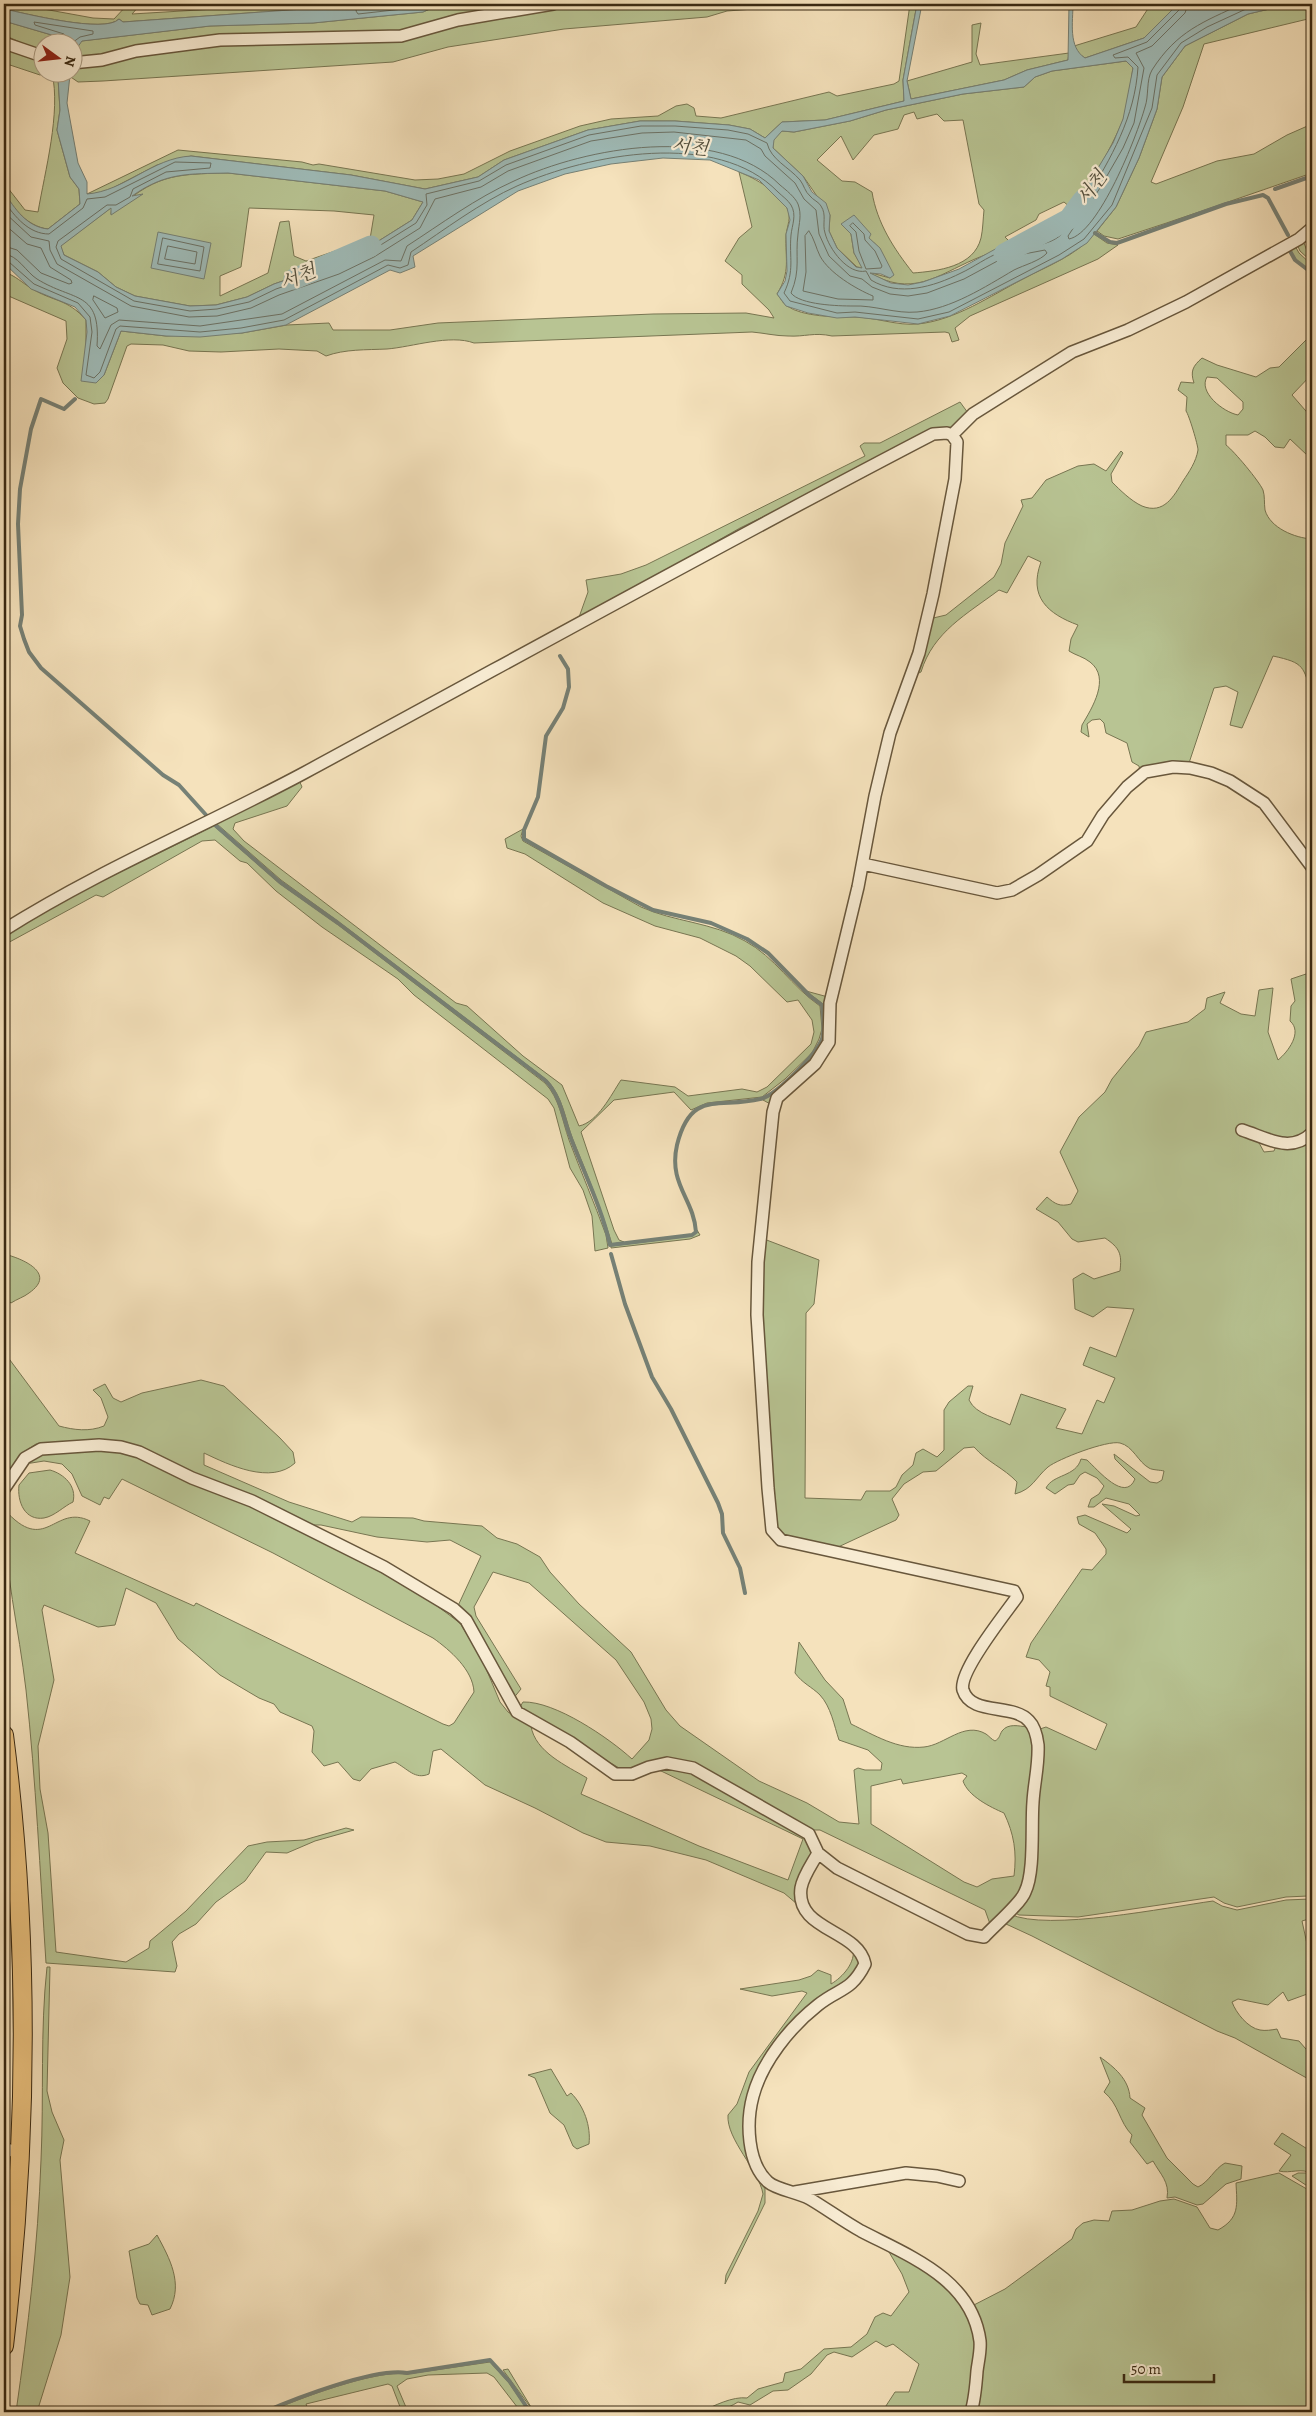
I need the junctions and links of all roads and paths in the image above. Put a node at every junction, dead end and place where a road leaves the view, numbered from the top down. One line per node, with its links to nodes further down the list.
1 (553, 4): 4 (street)
2 (4, 43): 3 (street)
3 (32, 53)
4 (82, 62)
5 (1312, 228): 6 (street)
6 (952, 435): 7 (street); 9 (street)
7 (863, 864): 8 (street); 14 (street)
8 (1312, 867)
9 (4, 930)
10 (1242, 1130): 11 (street)
11 (1312, 1133)
12 (4, 1489): 14 (street)
13 (4, 1735): 16 (highway)
14 (818, 1853): 18 (street)
15 (4, 2148): 16 (street)
16 (21, 2154): 19 (highway)
17 (959, 2181): 18 (street)
18 (795, 2192): 20 (street)
19 (4, 2346)
20 (971, 2412)

